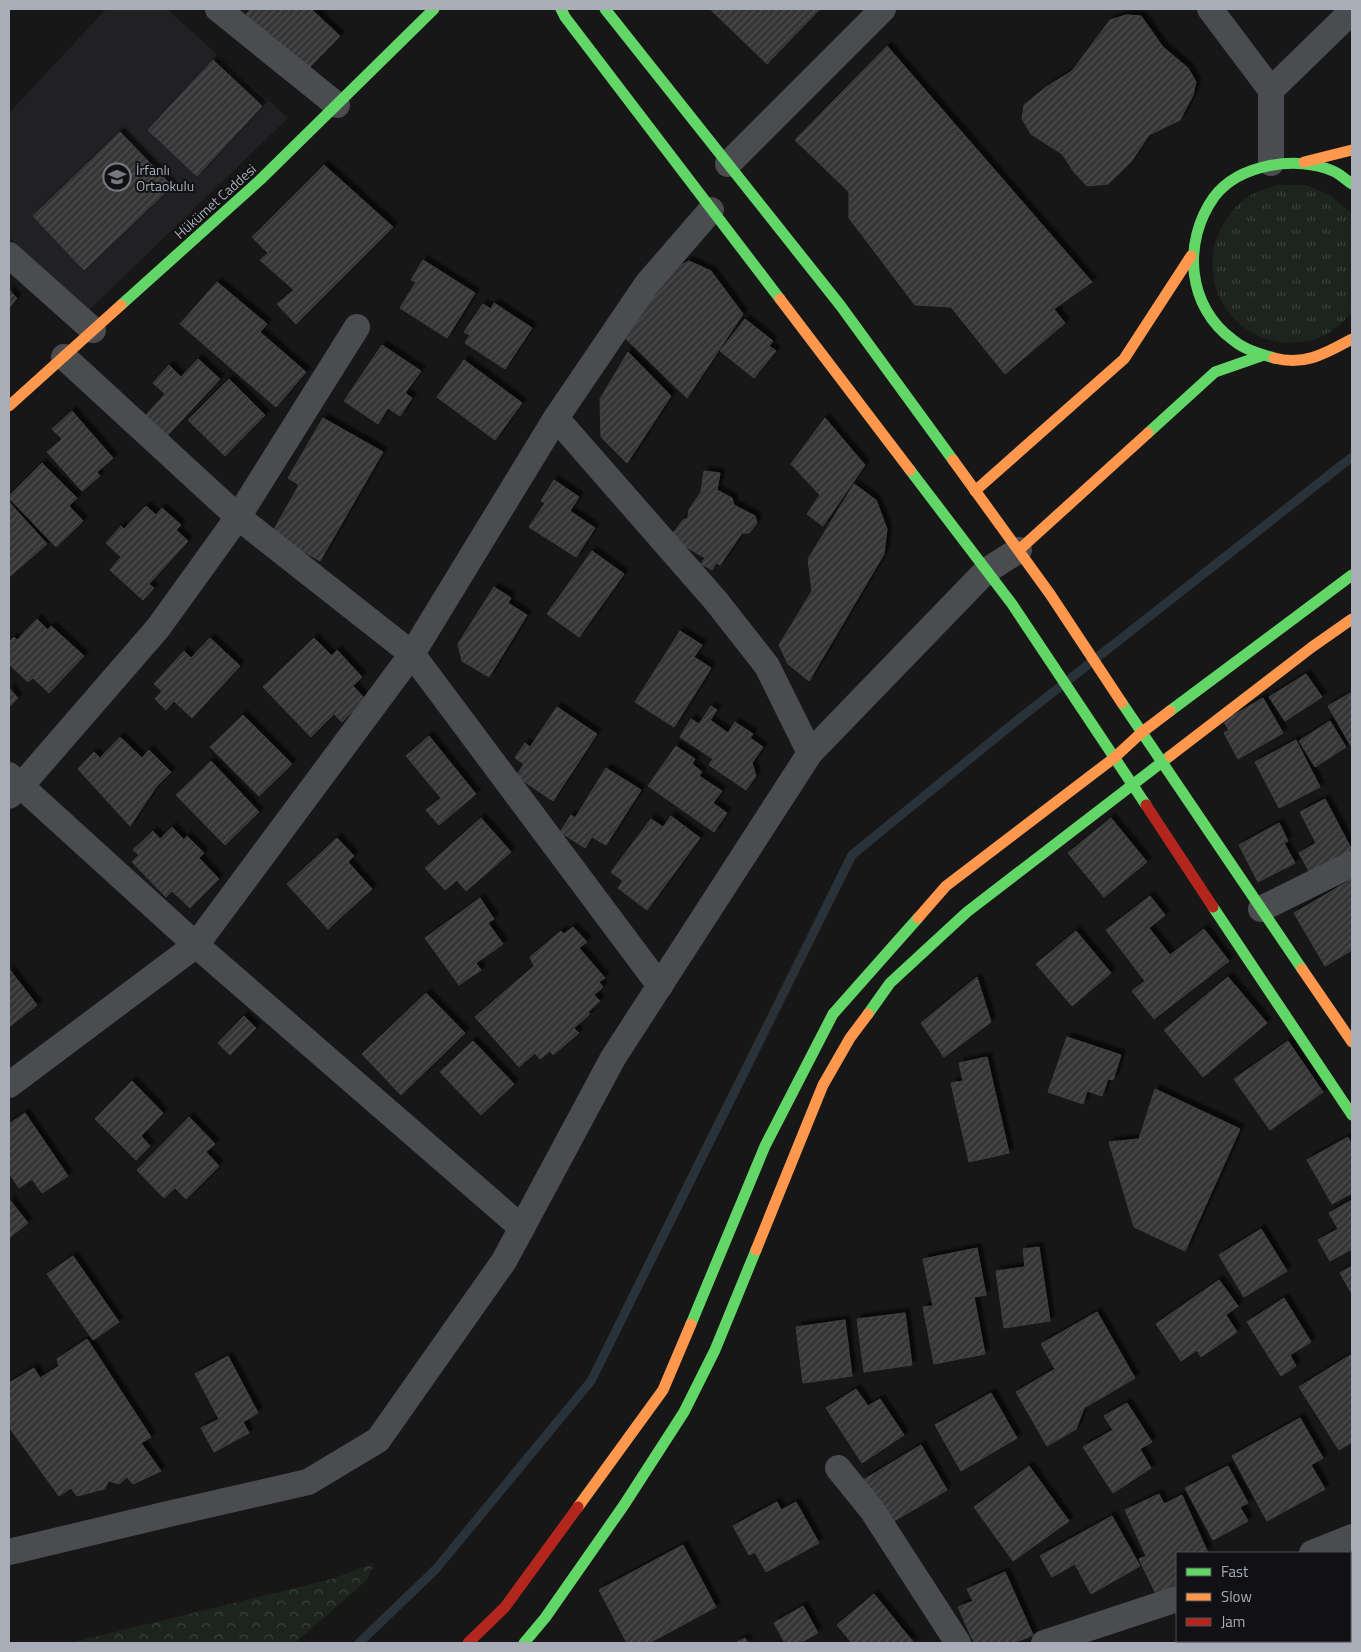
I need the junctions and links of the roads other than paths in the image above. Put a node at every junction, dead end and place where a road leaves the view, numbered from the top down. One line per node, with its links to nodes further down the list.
1 (218, 9): 9 (street)
2 (434, 9): 9 (street, Hükümet Caddesi)
3 (561, 9): 15 (street)
4 (605, 9): 13 (street)
5 (883, 9): 13 (street)
6 (1210, 9): 8 (street)
7 (1352, 12): 8 (street)
8 (1271, 90): 12 (street)
9 (337, 105): 19 (street, Hükümet Caddesi)
10 (1352, 150): 11 (street)
11 (1304, 162): 12 (street); 14 (street)
12 (1271, 163): 17 (street)
13 (728, 164): 25 (street)
14 (1352, 184)
15 (711, 210): 24 (street); 28 (street)
16 (9, 255): 19 (street)
17 (1192, 256): 21 (street); 25 (street)
18 (357, 326): 26 (street)
19 (93, 330): 22 (street, Hükümet Caddesi)
20 (1352, 338): 21 (street)
21 (1261, 356): 27 (street)
22 (64, 357): 23 (street, Hükümet Caddesi); 26 (street)
23 (9, 406)
24 (556, 418): 31 (street); 33 (street)
25 (976, 491): 27 (street)
26 (238, 517): 31 (street); 37 (street)
27 (1019, 550): 28 (street); 32 (street)
28 (986, 571): 33 (street); 34 (street)
29 (1352, 576): 32 (street)
30 (1352, 619): 35 (street)
31 (412, 654): 40 (street); 41 (street)
32 (1141, 733): 34 (street); 35 (street)
33 (810, 753): 41 (street)
34 (1114, 758): 36 (street); 51 (street)
35 (1161, 762): 36 (street); 39 (street)
36 (1132, 784): 44 (street); 52 (street)
37 (13, 786): 40 (street)
38 (1352, 864): 39 (street)
39 (1261, 909): 42 (street)
40 (196, 945): 43 (street); 45 (street)
41 (660, 986): 45 (street)
42 (1352, 1042)
43 (9, 1085)
44 (1352, 1115)
45 (522, 1228): 48 (street)
46 (838, 1468): 53 (street)
47 (1352, 1537): 49 (street)
48 (9, 1552)
49 (1314, 1552)
50 (1176, 1598): 54 (street)
51 (468, 1643)
52 (524, 1643)
53 (958, 1643)
54 (1044, 1643)

